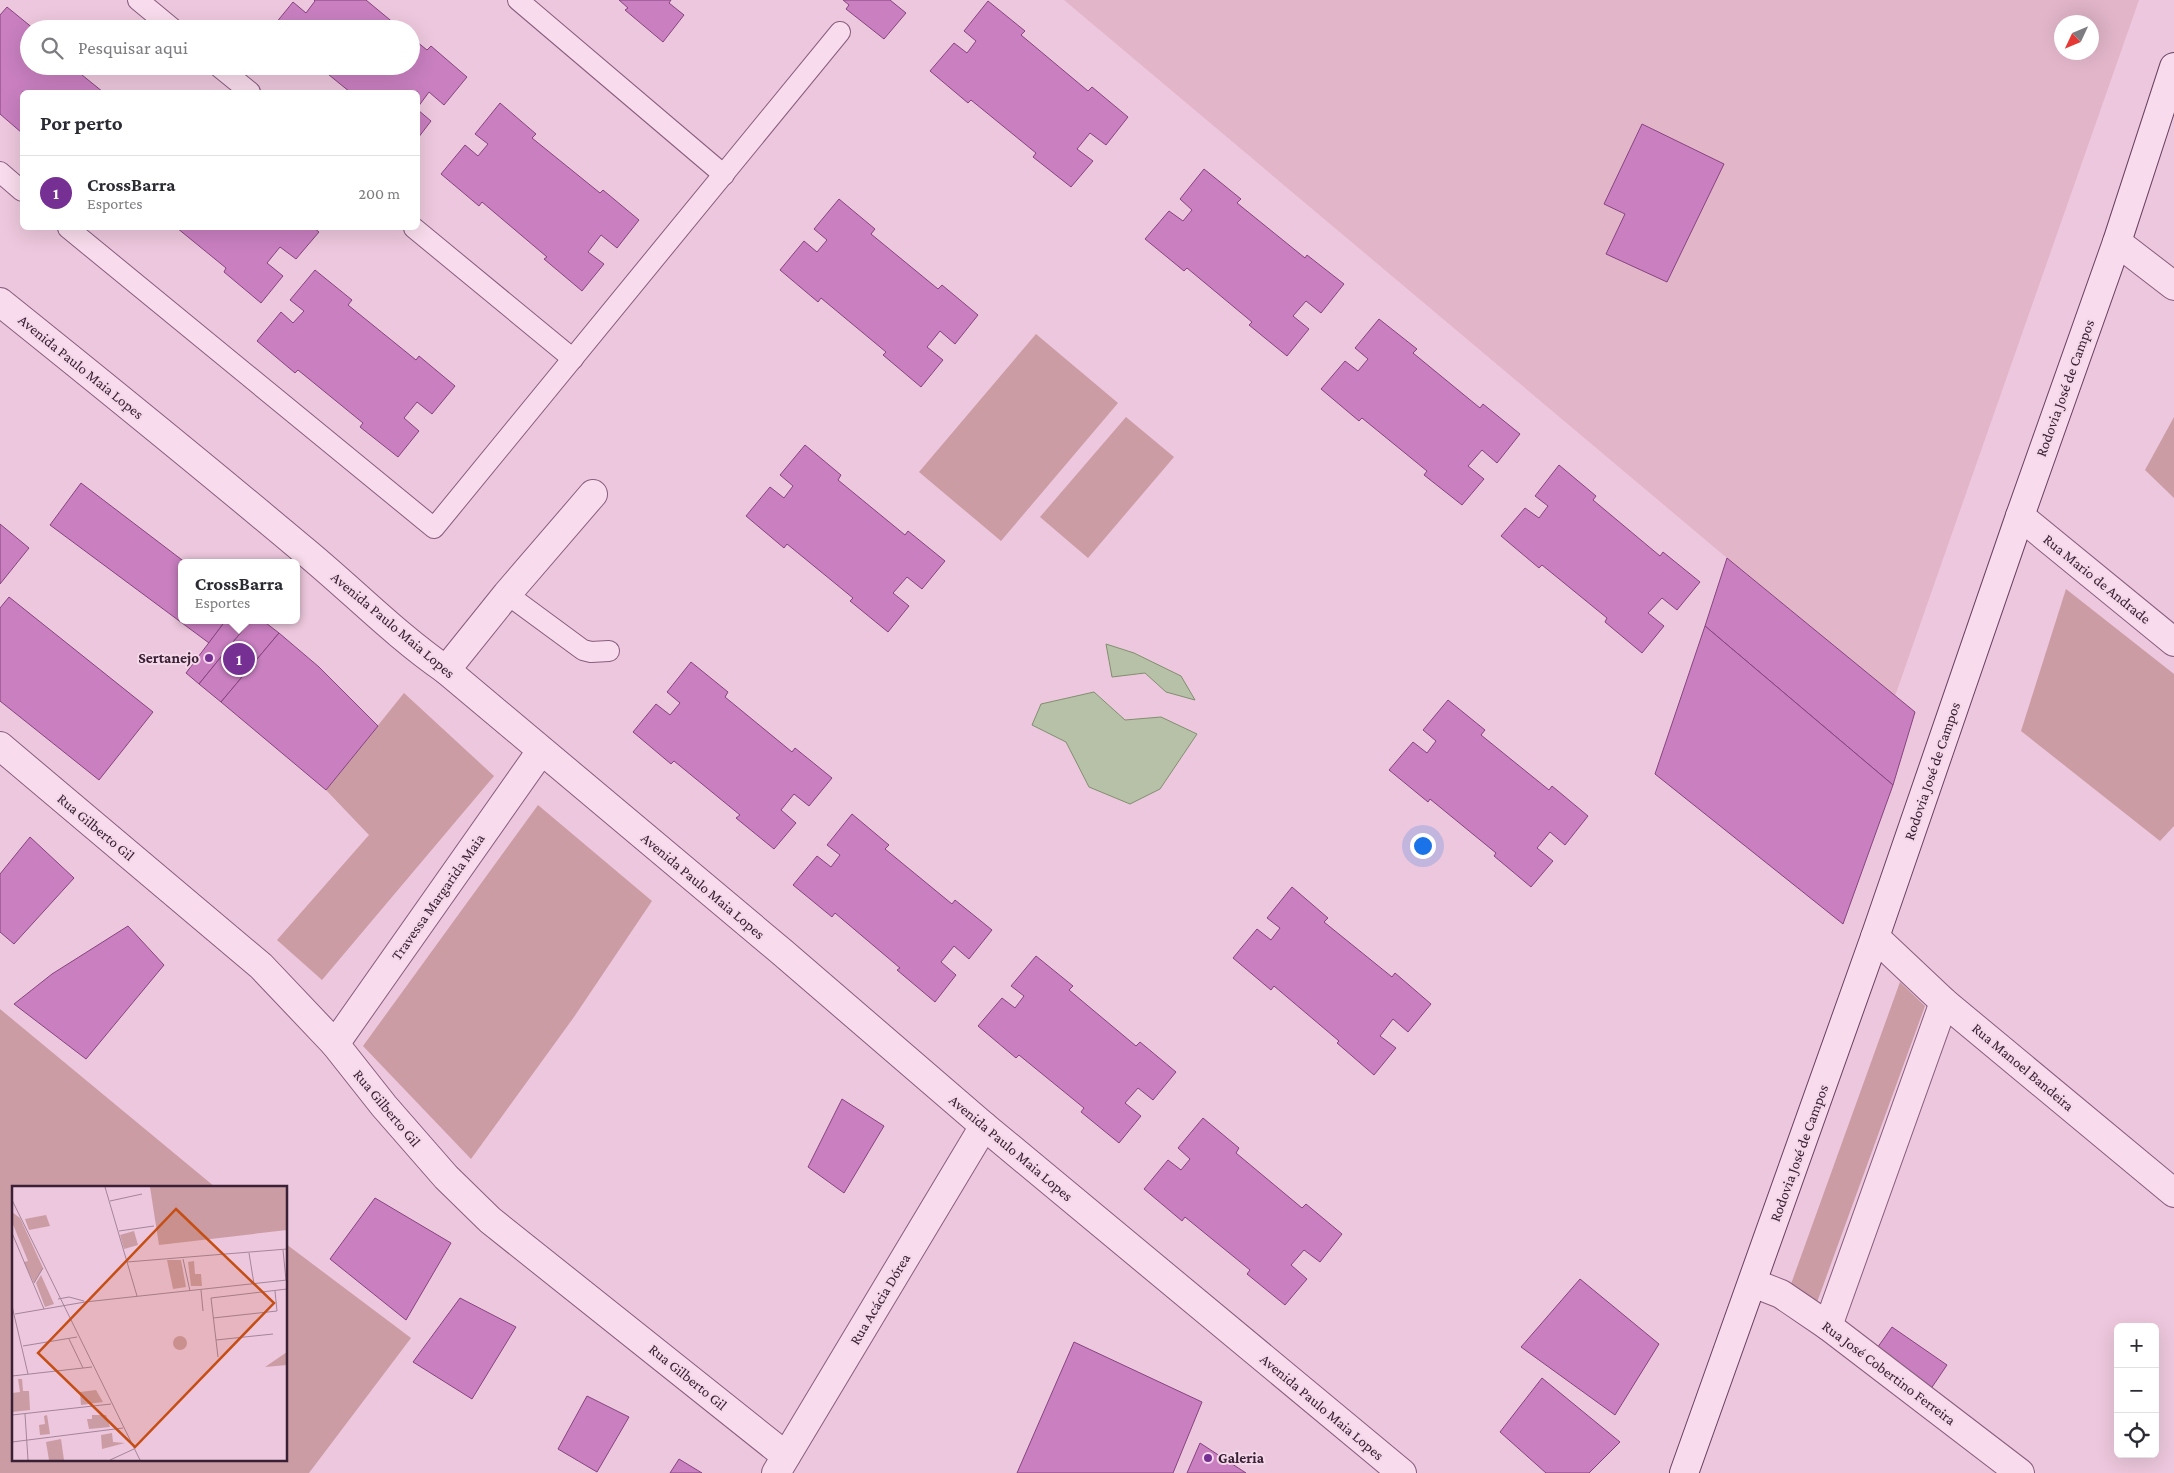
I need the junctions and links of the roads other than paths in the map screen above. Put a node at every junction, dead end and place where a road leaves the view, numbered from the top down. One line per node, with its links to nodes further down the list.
1 (138, 0): 3 (lane)
2 (518, 0): 9 (lane)
3 (161, 20)
4 (840, 32): 9 (lane)
5 (2174, 67): 13 (street, Rodovia José de Campos)
6 (229, 75): 7 (lane)
7 (248, 90)
8 (0, 172): 10 (lane)
9 (724, 175): 16 (lane)
10 (20, 189)
11 (70, 230): 16 (lane)
12 (416, 230): 16 (lane)
13 (2117, 242): 14 (street); 18 (street, Rodovia José de Campos)
14 (2174, 286)
15 (0, 302): 22 (street, Avenida Paulo Maia Lopes)
16 (573, 359)
17 (594, 494): 19 (street)
18 (2020, 516): 20 (street, Rua Mario de Andrade); 25 (street, Rodovia José de Campos)
19 (507, 594): 21 (lane); 22 (street)
20 (2174, 642)
21 (609, 651)
22 (446, 670): 24 (street, Avenida Paulo Maia Lopes)
23 (0, 746): 27 (street, Rua Gilberto Gil)
24 (541, 751): 27 (street, Travessa Margarida Maia); 28 (street, Avenida Paulo Maia Lopes)
25 (1875, 937): 26 (street, Rua Manoel Bandeira); 30 (street, Rodovia José de Campos)
26 (1944, 1002): 29 (street, Rua Manoel Bandeira); 31 (street)
27 (335, 1044): 32 (street, Rua Gilberto Gil)
28 (984, 1126): 32 (street, Rua Acácia Dórea); 33 (street, Avenida Paulo Maia Lopes)
29 (2174, 1193)
30 (1753, 1283): 31 (street, Rua José Cobertino Ferreira); 34 (street, Rodovia José de Campos)
31 (1828, 1326): 35 (street, Rua José Cobertino Ferreira)
32 (781, 1464)
33 (1402, 1473)
34 (1684, 1473)
35 (2020, 1473)

